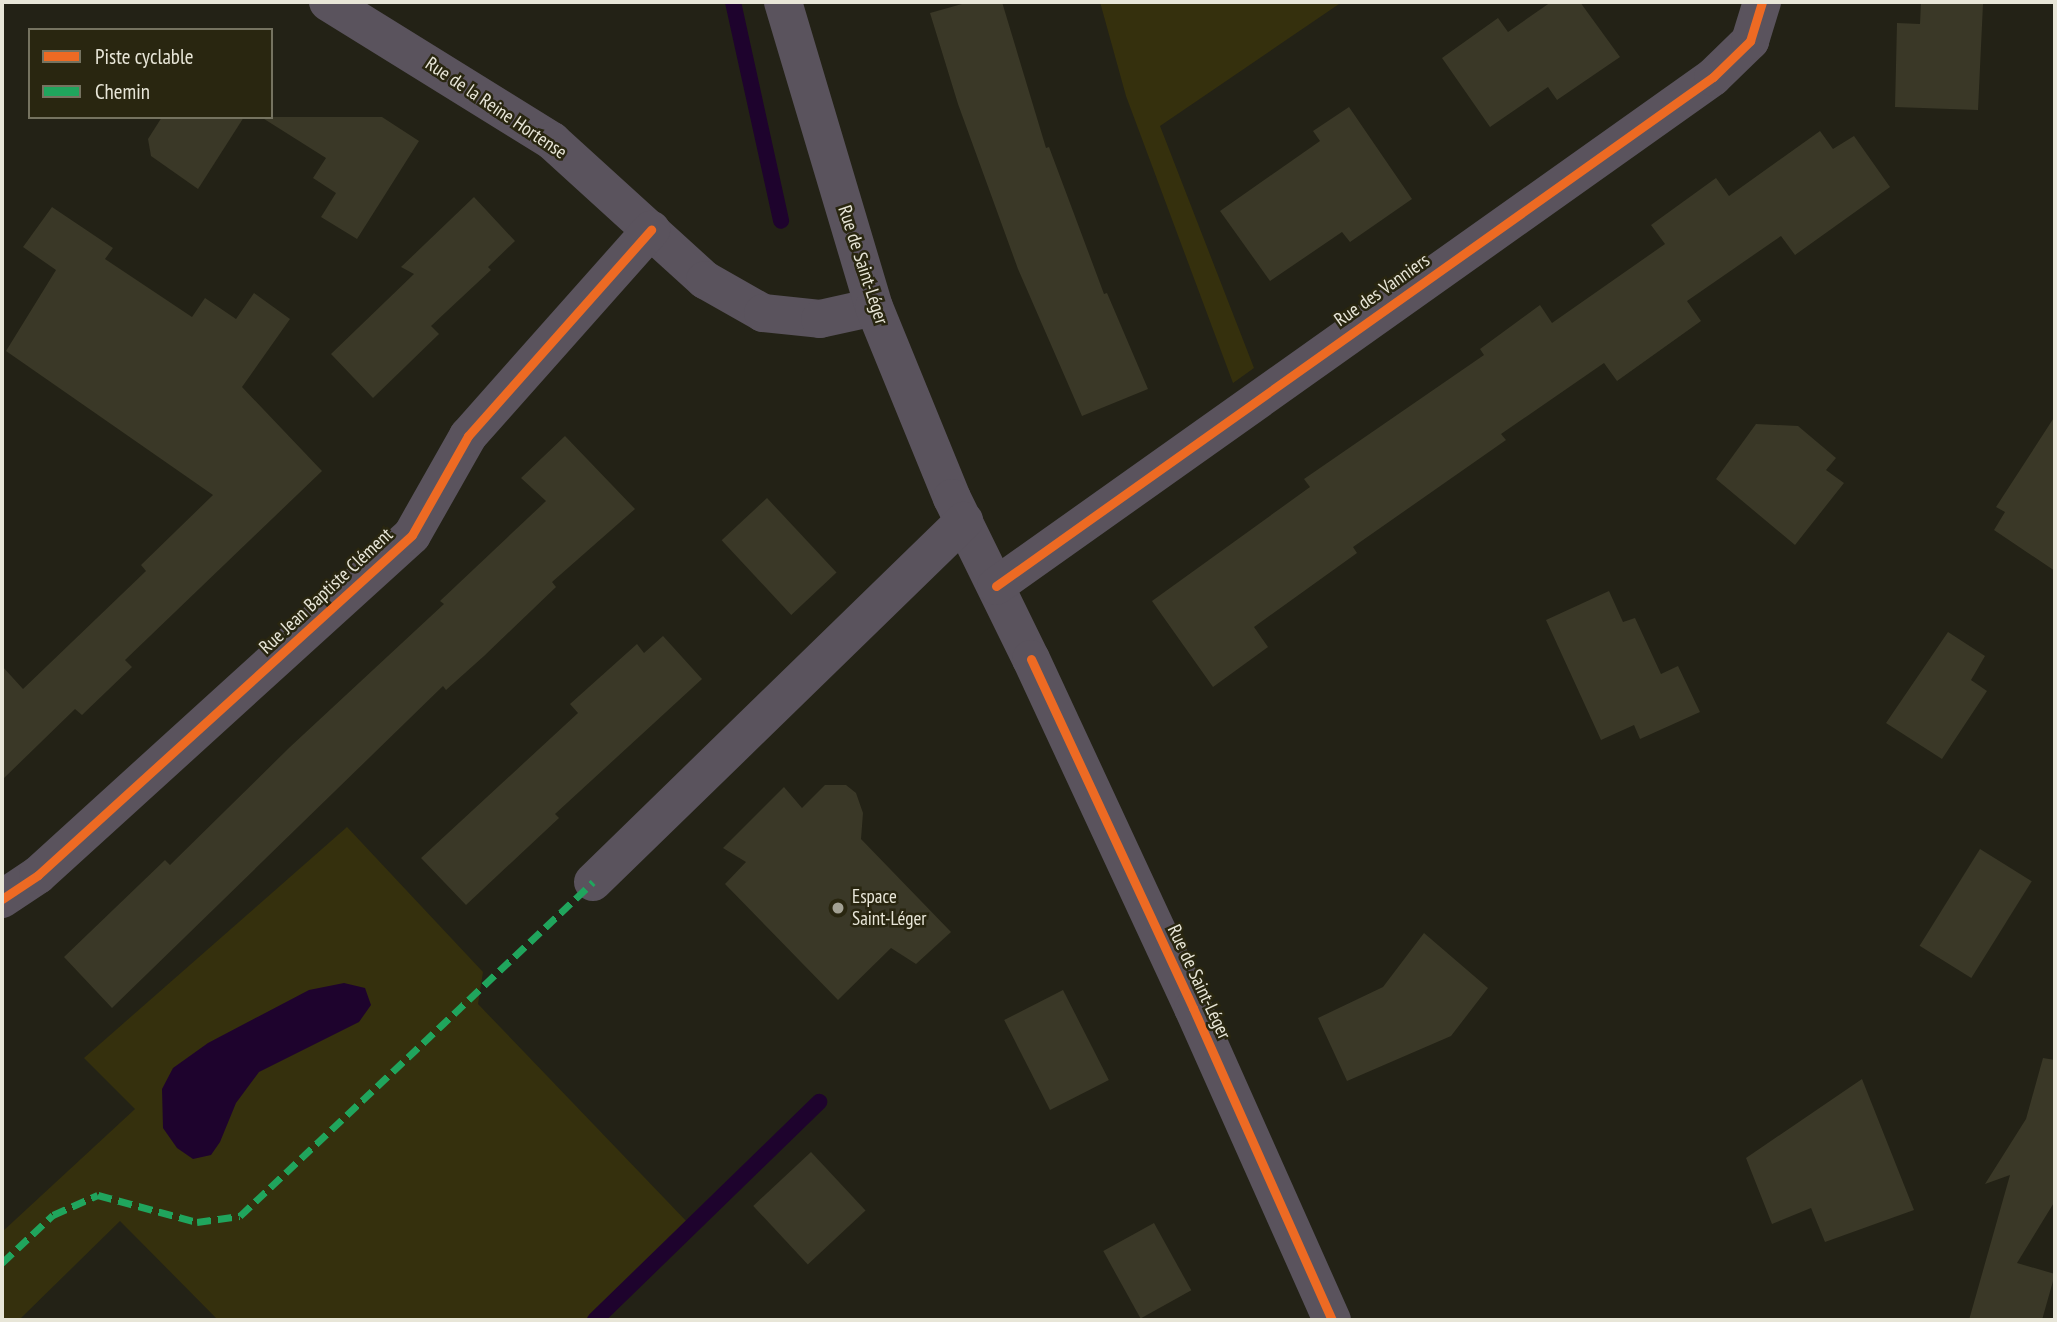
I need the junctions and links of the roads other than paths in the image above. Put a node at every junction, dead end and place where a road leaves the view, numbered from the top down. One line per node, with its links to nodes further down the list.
1 (328, 2): 4 (street, Rue de la Reine Hortense)
2 (783, 2): 5 (street, Rue de Saint-Léger)
3 (1762, 2): 7 (street, Rue des Vanniers)
4 (651, 230): 5 (street, Rue de la Reine Hortense); 9 (street, Rue Jean Baptiste Clément)
5 (874, 307): 6 (street, Rue de Saint-Léger)
6 (964, 522): 7 (street, Rue de Saint-Léger); 8 (street)
7 (996, 586): 10 (street, Rue de Saint-Léger)
8 (593, 882)
9 (2, 900)
10 (1332, 1320)

